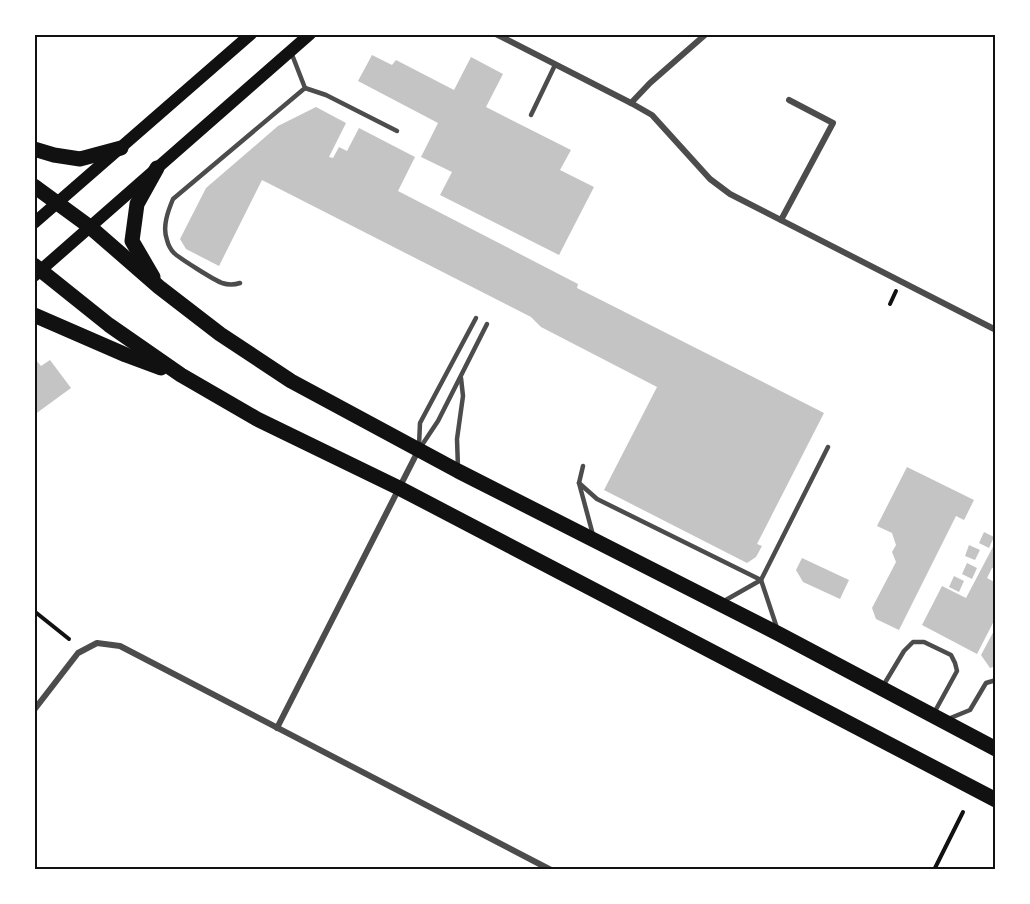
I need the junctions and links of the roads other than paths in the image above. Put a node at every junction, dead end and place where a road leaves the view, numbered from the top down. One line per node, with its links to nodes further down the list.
1 (251, 34): 12 (main road)
2 (310, 34): 5 (main road)
3 (496, 34): 6 (street)
4 (706, 34): 9 (street)
5 (291, 52): 7 (lane); 14 (main road)
6 (555, 64): 9 (street); 10 (lane)
7 (305, 88): 11 (lane); 21 (lane)
8 (789, 100): 17 (street)
9 (631, 103): 17 (street)
10 (531, 116)
11 (397, 131)
12 (121, 148): 13 (main road); 16 (main road)
13 (34, 149)
14 (157, 168): 19 (main road); 22 (main road)
15 (34, 186): 16 (main road)
16 (57, 203): 18 (main road); 19 (main road)
17 (781, 220): 26 (street)
18 (34, 223)
19 (90, 227): 20 (main road); 22 (main road)
20 (37, 270): 27 (main road)
21 (240, 283)
22 (159, 287): 30 (main road)
23 (34, 315): 27 (main road)
24 (476, 318): 30 (lane)
25 (487, 324): 28 (lane)
26 (996, 330)
27 (181, 375): 34 (main road)
28 (460, 378): 30 (lane); 32 (lane)
29 (828, 447): 36 (lane)
30 (418, 450): 32 (main road); 34 (street)
31 (583, 466): 33 (lane)
32 (458, 471): 35 (main road)
33 (579, 483): 35 (lane); 36 (lane)
34 (399, 488): 43 (street); 45 (main road)
35 (595, 540): 37 (main road)
36 (761, 580): 37 (lane); 38 (lane)
37 (719, 604): 38 (main road)
38 (779, 634): 40 (main road)
39 (996, 680): 42 (lane)
40 (882, 688): 42 (main road); 42 (lane)
41 (34, 710): 43 (street)
42 (938, 718): 44 (main road)
43 (277, 729): 46 (street)
44 (996, 749)
45 (996, 800)
46 (551, 870)

